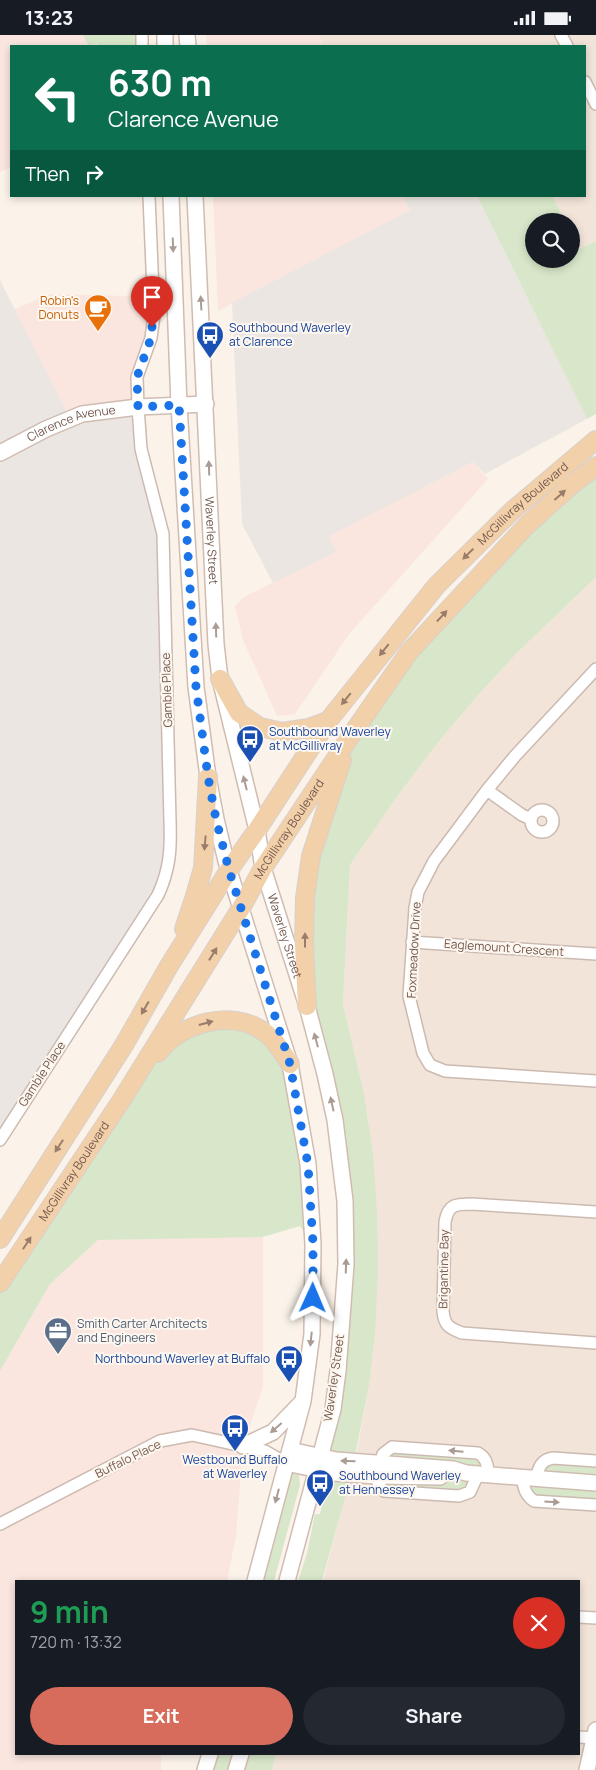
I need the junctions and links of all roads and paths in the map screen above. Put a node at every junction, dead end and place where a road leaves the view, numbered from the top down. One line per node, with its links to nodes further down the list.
1 (590, 88): 2 (street)
2 (596, 104)
3 (149, 197): 8 (street, Gamble Place)
4 (171, 197): 7 (main road, Waverley Street, one-way to 7)
5 (195, 197): 6 (main road, Waverley Street, one-way to 5)
6 (206, 404): 7 (main road, Clarence Avenue); 13 (main road, Waverley Street, one-way to 6)
7 (179, 405): 8 (main road, Clarence Avenue); 16 (main road, Waverley Street)
8 (138, 407): 10 (main road, Clarence Avenue); 30 (street, Gamble Place)
9 (596, 440): 14 (main road, McGillivray Boulevard, one-way to 14)
10 (0, 453)
11 (596, 466): 15 (main road, McGillivray Boulevard, one-way to 11)
12 (596, 669): 17 (street, Foxmeadow Drive)
13 (220, 679): 14 (main road); 19 (main road, Waverley Street, one-way to 13)
14 (328, 721): 19 (main road, McGillivray Boulevard)
15 (350, 737): 20 (main road, McGillivray Boulevard); 26 (main road, one-way to 15)
16 (208, 777): 21 (main road, Waverley Street); 25 (main road, one-way to 25)
17 (487, 790): 18 (street); 23 (street, Foxmeadow Drive)
18 (531, 819)
19 (258, 830): 20 (main road, Waverley Street); 21 (main road, McGillivray Boulevard)
20 (263, 868): 22 (main road, McGillivray Boulevard); 26 (main road, Waverley Street)
21 (229, 870): 22 (main road, Waverley Street); 25 (main road, McGillivray Boulevard)
22 (241, 908): 27 (main road, Waverley Street); 29 (main road, McGillivray Boulevard, one-way to 22)
23 (412, 942): 24 (street, Eaglemount Crescent); 28 (street, Foxmeadow Drive)
24 (596, 954)
25 (169, 966): 32 (main road, McGillivray Boulevard, one-way to 32)
26 (307, 1006): 39 (main road, Waverley Street, one-way to 26)
27 (290, 1064): 29 (main road, one-way to 27); 35 (main road, Waverley Street, one-way to 35)
28 (596, 1081)
29 (121, 1101): 33 (main road, McGillivray Boulevard, one-way to 29)
30 (0, 1140)
31 (596, 1212): 34 (street, Brigantine Bay)
32 (0, 1239)
33 (0, 1283)
34 (596, 1343)
35 (303, 1401): 36 (main road, one-way to 36); 37 (main road, Waverley Street)
36 (243, 1446): 37 (street, Buffalo Place); 45 (street, Buffalo Place)
37 (288, 1456): 39 (main road); 46 (main road, Waverley Street, one-way to 46)
38 (596, 1461): 42 (street)
39 (318, 1463): 40 (main road); 47 (main road, Waverley Street)
40 (379, 1469): 41 (main road); 41 (street); 41 (street, one-way to 40)
41 (478, 1474): 42 (main road)
42 (529, 1478): 43 (main road); 44 (street, one-way to 44)
43 (596, 1483)
44 (596, 1505)
45 (0, 1524)
46 (255, 1580)
47 (287, 1580)
48 (580, 1617): 49 (street)
49 (596, 1618)
50 (595, 1734): 51 (street); 56 (main road)
51 (580, 1737)
52 (210, 1755): 54 (main road)
53 (240, 1755): 55 (main road)
54 (205, 1770)
55 (236, 1770)
56 (587, 1770)

